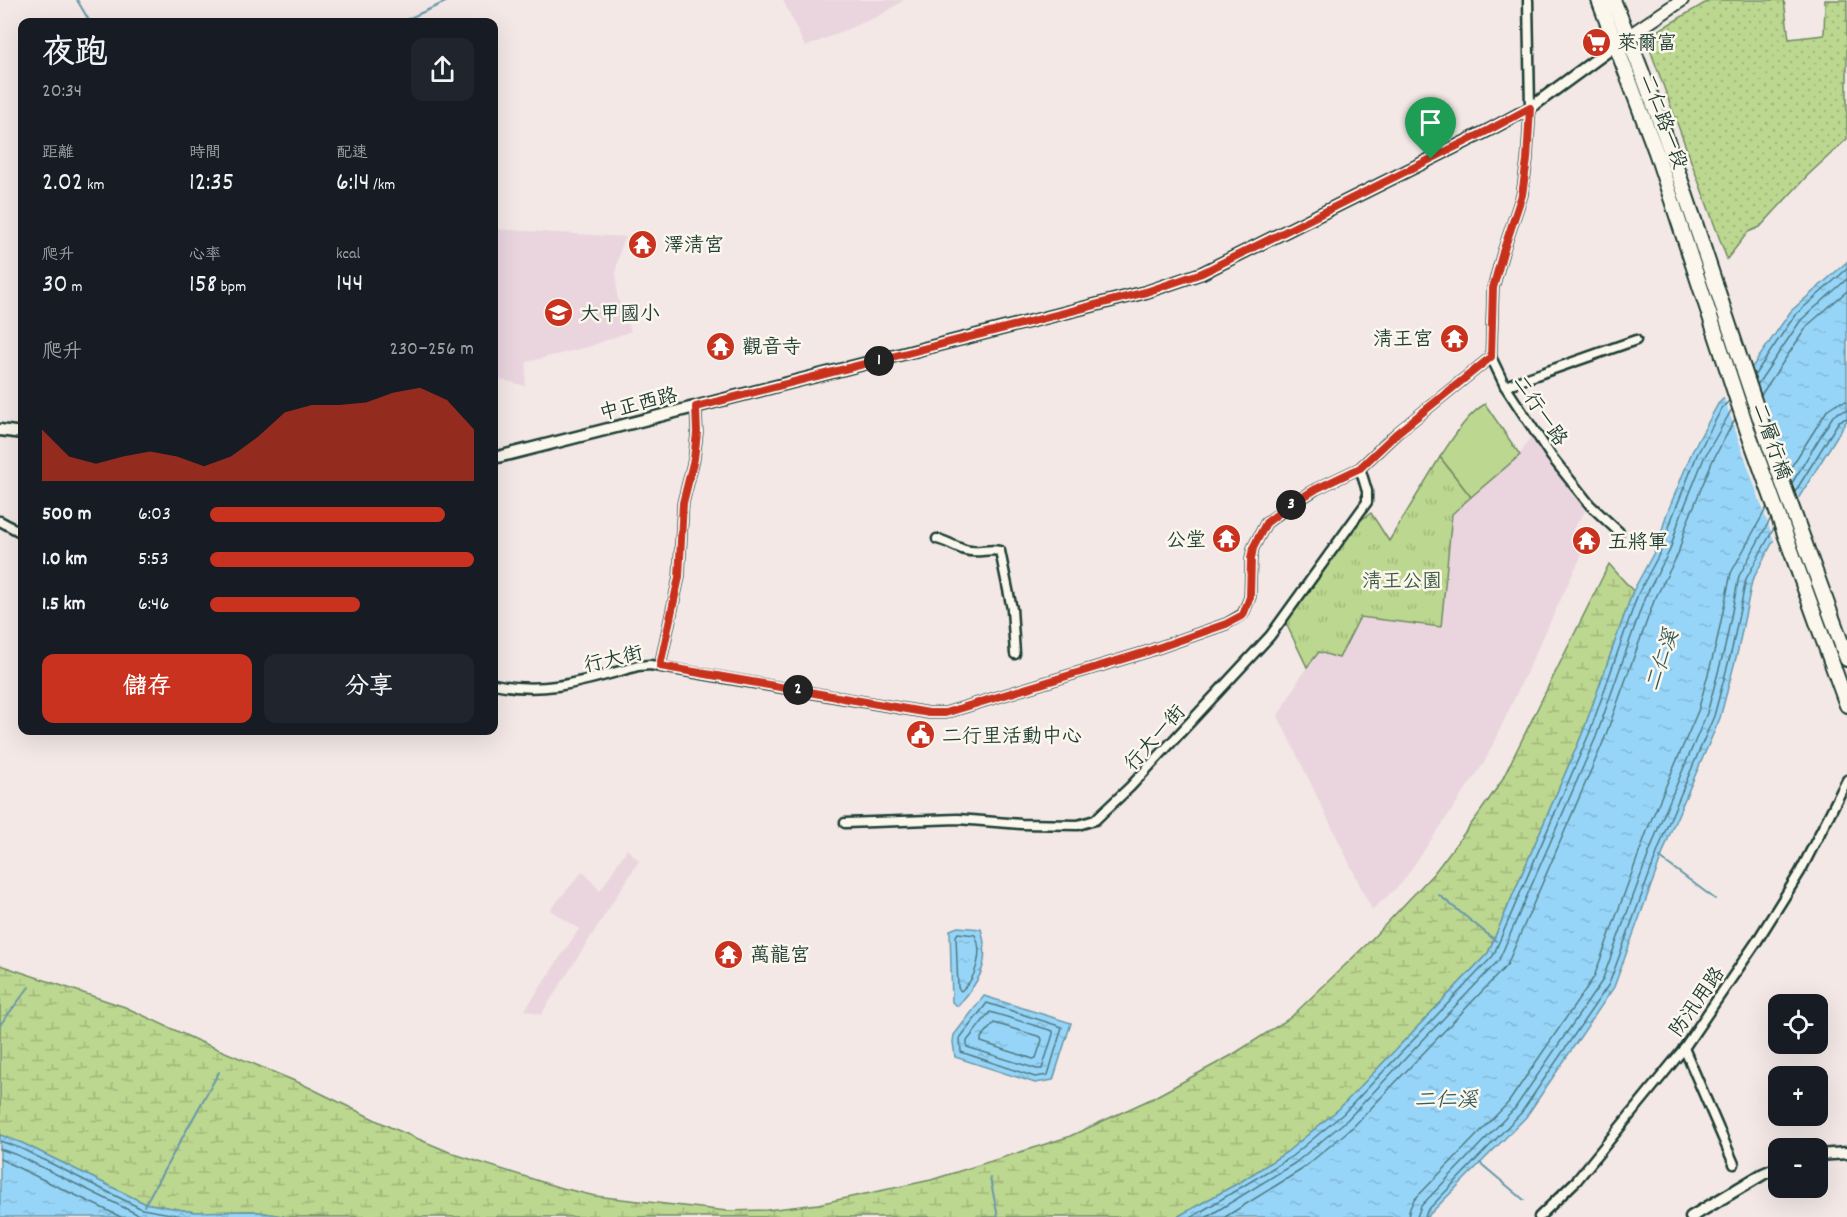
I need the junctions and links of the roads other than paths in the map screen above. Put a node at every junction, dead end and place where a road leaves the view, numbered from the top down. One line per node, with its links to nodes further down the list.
1 (1528, 0): 6 (street, 二行一路)
2 (1599, 0): 5 (main road, 二仁路一段)
3 (1613, 0): 5 (main road, 二仁路一段)
4 (1682, 0): 5 (main road)
5 (1622, 40): 6 (street, 中正西路); 7 (main road, 二仁路一段); 8 (main road, 二仁路一段)
6 (1530, 108): 10 (street, 二行一路); 12 (street, 中正西路)
7 (1683, 183): 22 (main road, 二層行橋)
8 (1668, 188): 25 (main road, 二層行橋)
9 (1636, 340): 11 (street)
10 (1491, 357): 11 (street, 二行一路); 16 (street, 行大街)
11 (1505, 386): 19 (street, 二行一路)
12 (696, 407): 15 (street, 中正西路); 23 (street)
13 (0, 430): 14 (street)
14 (18, 432)
15 (498, 457)
16 (1360, 468): 23 (street, 行大街); 27 (street, 行大一街)
17 (0, 521): 18 (street)
18 (18, 531)
19 (1619, 532)
20 (937, 539): 21 (street)
21 (1014, 654)
22 (1847, 659)
23 (660, 666): 24 (street, 行大街)
24 (498, 685)
25 (1847, 705)
26 (1847, 780): 28 (street, 防汛用路)
27 (845, 823)
28 (1684, 1048): 31 (street); 33 (street, 防汛用路)
29 (1847, 1153): 30 (street)
30 (1828, 1154)
31 (1734, 1164)
32 (1768, 1171): 34 (street)
33 (1539, 1217)
34 (1691, 1217)

